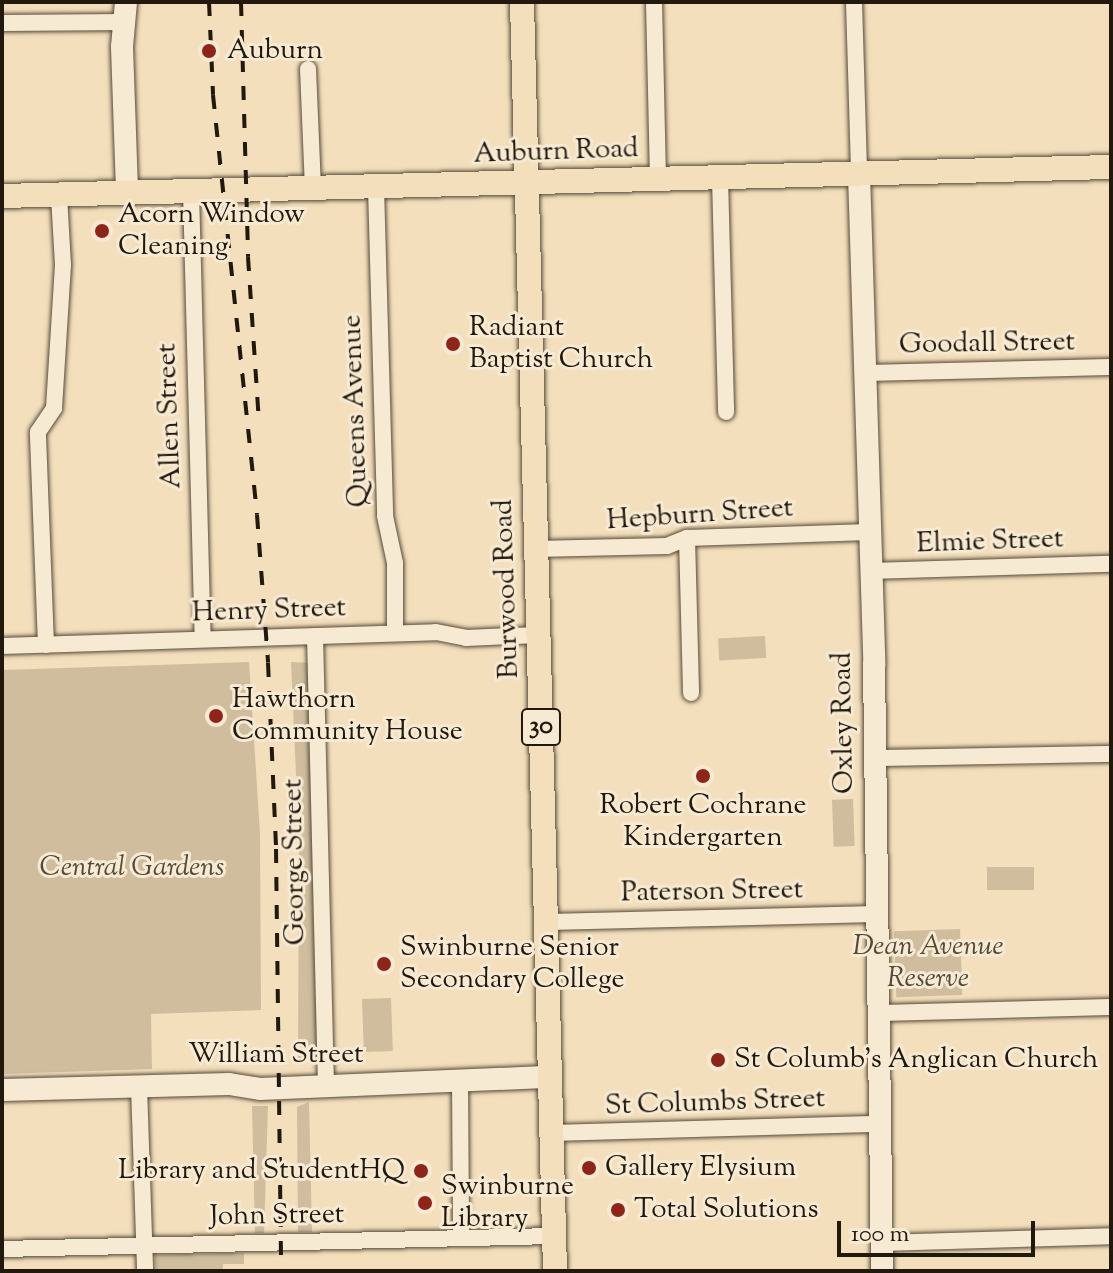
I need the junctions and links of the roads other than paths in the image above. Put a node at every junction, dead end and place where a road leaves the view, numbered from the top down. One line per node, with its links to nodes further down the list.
1 (522, 2): 11 (main road, Burwood Road / 30)
2 (654, 2): 10 (street)
3 (854, 2): 8 (street)
4 (125, 12): 5 (street); 15 (street)
5 (2, 23)
6 (308, 69): 13 (street)
7 (1111, 167): 8 (main road, Auburn Road)
8 (859, 174): 9 (main road, Auburn Road); 19 (street, Oxley Road)
9 (720, 178): 10 (main road, Auburn Road); 20 (street)
10 (658, 179): 11 (main road, Auburn Road)
11 (526, 183): 12 (main road, Auburn Road); 23 (main road, Burwood Road / 30)
12 (376, 187): 13 (main road, Auburn Road); 26 (street, Queens Avenue)
13 (313, 188): 14 (main road, Auburn Road)
14 (191, 191): 15 (main road, Auburn Road); 29 (street, Allen Street)
15 (127, 193): 16 (main road, Auburn Road)
16 (59, 195): 17 (main road, Auburn Road); 30 (street)
17 (2, 196)
18 (1111, 367): 19 (street, Goodall Street)
19 (865, 373): 21 (street, Oxley Road)
20 (726, 412)
21 (869, 532): 22 (street, Hepburn Street); 25 (street, Oxley Road)
22 (687, 538): 23 (street, Hepburn Street); 32 (street)
23 (535, 549): 27 (main road, Burwood Road / 30)
24 (1111, 564): 25 (street, Elmie Street)
25 (870, 571): 34 (street, Oxley Road)
26 (395, 633): 27 (street, Henry Street); 28 (street, Henry Street)
27 (538, 635): 36 (main road, Burwood Road / 30)
28 (315, 636): 29 (street, Henry Street); 42 (street, George Street)
29 (203, 639): 30 (street, Henry Street)
30 (46, 645): 31 (street, Henry Street)
31 (2, 646)
32 (691, 693)
33 (1111, 754): 34 (street)
34 (874, 758): 35 (street, Oxley Road)
35 (878, 914): 36 (street, Paterson Street); 38 (street, Oxley Road)
36 (546, 922): 39 (main road, Burwood Road / 30)
37 (1111, 1007): 38 (street)
38 (880, 1013): 44 (street, Oxley Road)
39 (550, 1077): 40 (street, William Street); 45 (main road, Burwood Road / 30)
40 (460, 1081): 42 (street, William Street); 48 (street)
41 (139, 1086): 42 (street, William Street); 43 (street, William Street); 50 (street)
42 (326, 1087)
43 (2, 1090)
44 (881, 1124): 45 (street, St Columbs Street); 49 (street, Oxley Road)
45 (551, 1133): 46 (main road, Burwood Road / 30)
46 (554, 1236): 48 (street, John Street); 53 (main road, Burwood Road / 30)
47 (1111, 1236): 49 (street)
48 (458, 1237): 50 (street, John Street)
49 (881, 1243): 54 (street, Oxley Road)
50 (144, 1245): 51 (street, John Street); 52 (street)
51 (2, 1249)
52 (145, 1271)
53 (555, 1271)
54 (882, 1271)

